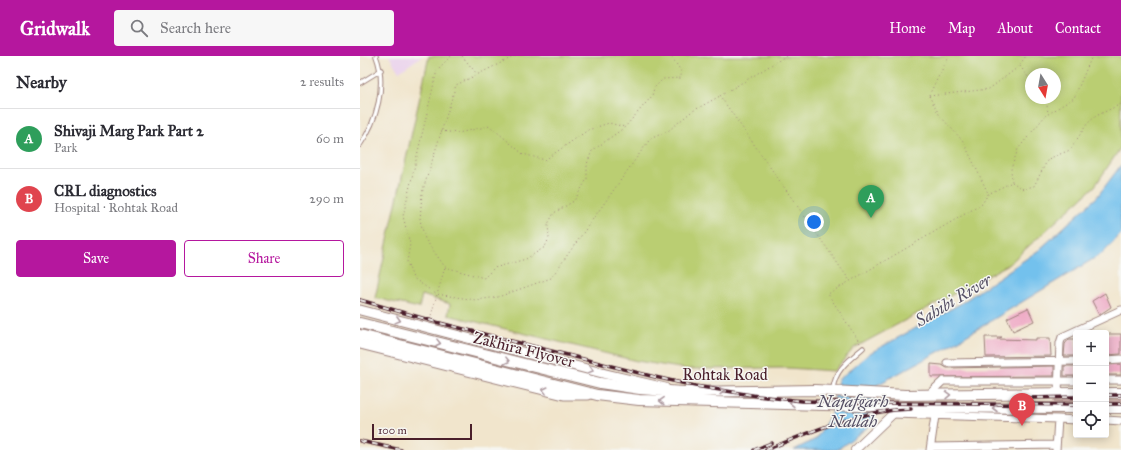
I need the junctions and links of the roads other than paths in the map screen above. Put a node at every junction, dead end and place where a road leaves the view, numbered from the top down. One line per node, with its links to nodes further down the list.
1 (376, 56): 2 (lane)
2 (381, 70): 3 (lane); 4 (lane)
3 (360, 83)
4 (360, 145)
5 (360, 310): 21 (main road, Rohtak Road, one-way to 21)
6 (1121, 310): 13 (street)
7 (360, 323): 21 (main road, Zakhira Flyover, one-way to 21)
8 (360, 335): 26 (main road, Zakhira Flyover)
9 (360, 344): 26 (main road, Rohtak Road, one-way to 9)
10 (863, 348): 20 (lane)
11 (1121, 359): 12 (street)
12 (1109, 360)
13 (1059, 362): 14 (street); 15 (street); 18 (street)
14 (1073, 362)
15 (947, 363)
16 (1109, 380): 17 (street)
17 (1121, 380)
18 (1059, 381): 19 (street); 22 (street); 27 (street)
19 (1073, 381)
20 (833, 391): 21 (main road, Rohtak Road, one-way to 20); 27 (main road, Rohtak Road)
21 (683, 392)
22 (1058, 393): 23 (main road, Rohtak Road); 27 (main road, Rohtak Road, one-way to 22)
23 (1073, 393)
24 (1109, 393): 25 (main road)
25 (1121, 393)
26 (597, 395): 31 (main road, Rohtak Road, one-way to 26)
27 (928, 395)
28 (1073, 408): 31 (main road, Rohtak Road, one-way to 31)
29 (1109, 408): 30 (main road)
30 (1121, 408)
31 (896, 410): 32 (street); 39 (street)
32 (935, 416): 33 (street); 37 (street)
33 (1058, 419): 34 (street); 38 (street)
34 (1073, 420)
35 (1109, 420): 36 (street)
36 (1121, 421)
37 (930, 448): 38 (street)
38 (1056, 448)
39 (855, 450)

